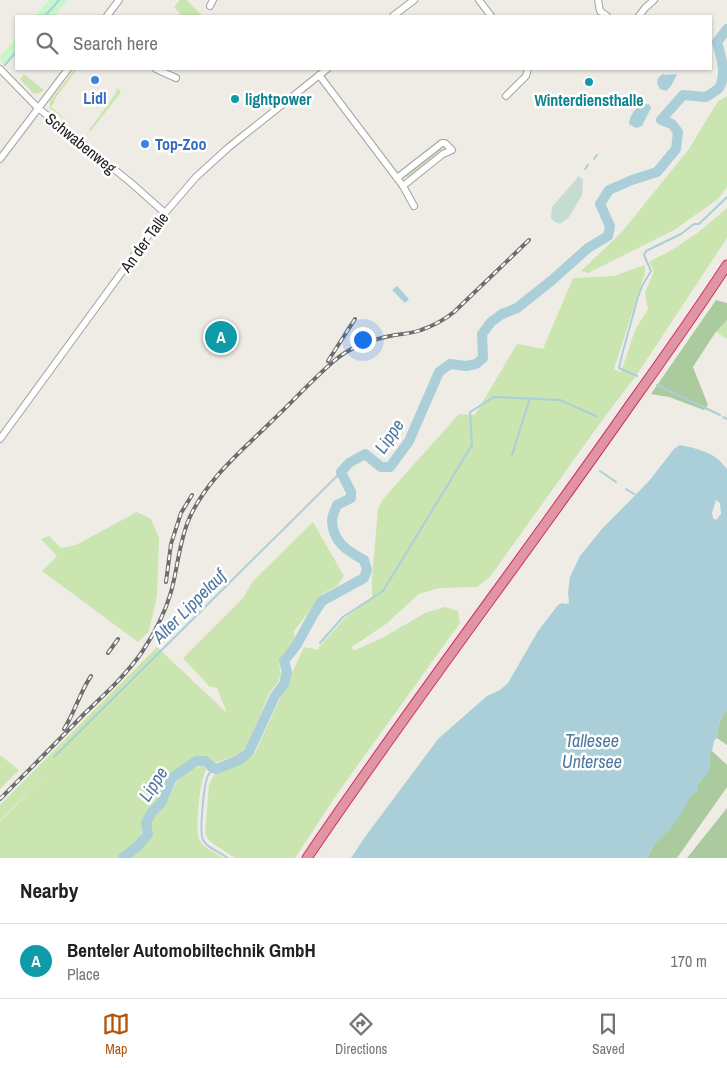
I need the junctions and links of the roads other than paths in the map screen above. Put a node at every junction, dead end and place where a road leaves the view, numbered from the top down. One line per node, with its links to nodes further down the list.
1 (119, 0): 6 (street)
2 (414, 0): 7 (street)
3 (479, 0): 8 (street)
4 (598, 0): 9 (street)
5 (654, 0): 10 (street)
6 (108, 15)
7 (394, 15)
8 (490, 15)
9 (606, 15)
10 (639, 15)
11 (0, 70): 19 (street, Schwabenweg)
12 (67, 70): 19 (street)
13 (158, 70): 17 (street)
14 (326, 70): 16 (street, An der Talle)
15 (528, 70): 18 (street)
16 (319, 75): 21 (street); 24 (street, An der Talle)
17 (176, 78)
18 (506, 96)
19 (38, 108): 20 (street); 24 (street, Schwabenweg)
20 (0, 160)
21 (397, 178): 22 (street); 22 (street)
22 (403, 186): 23 (street)
23 (414, 206)
24 (165, 213): 26 (street, An der Talle)
25 (727, 265): 27 (highway)
26 (0, 439)
27 (308, 858)

